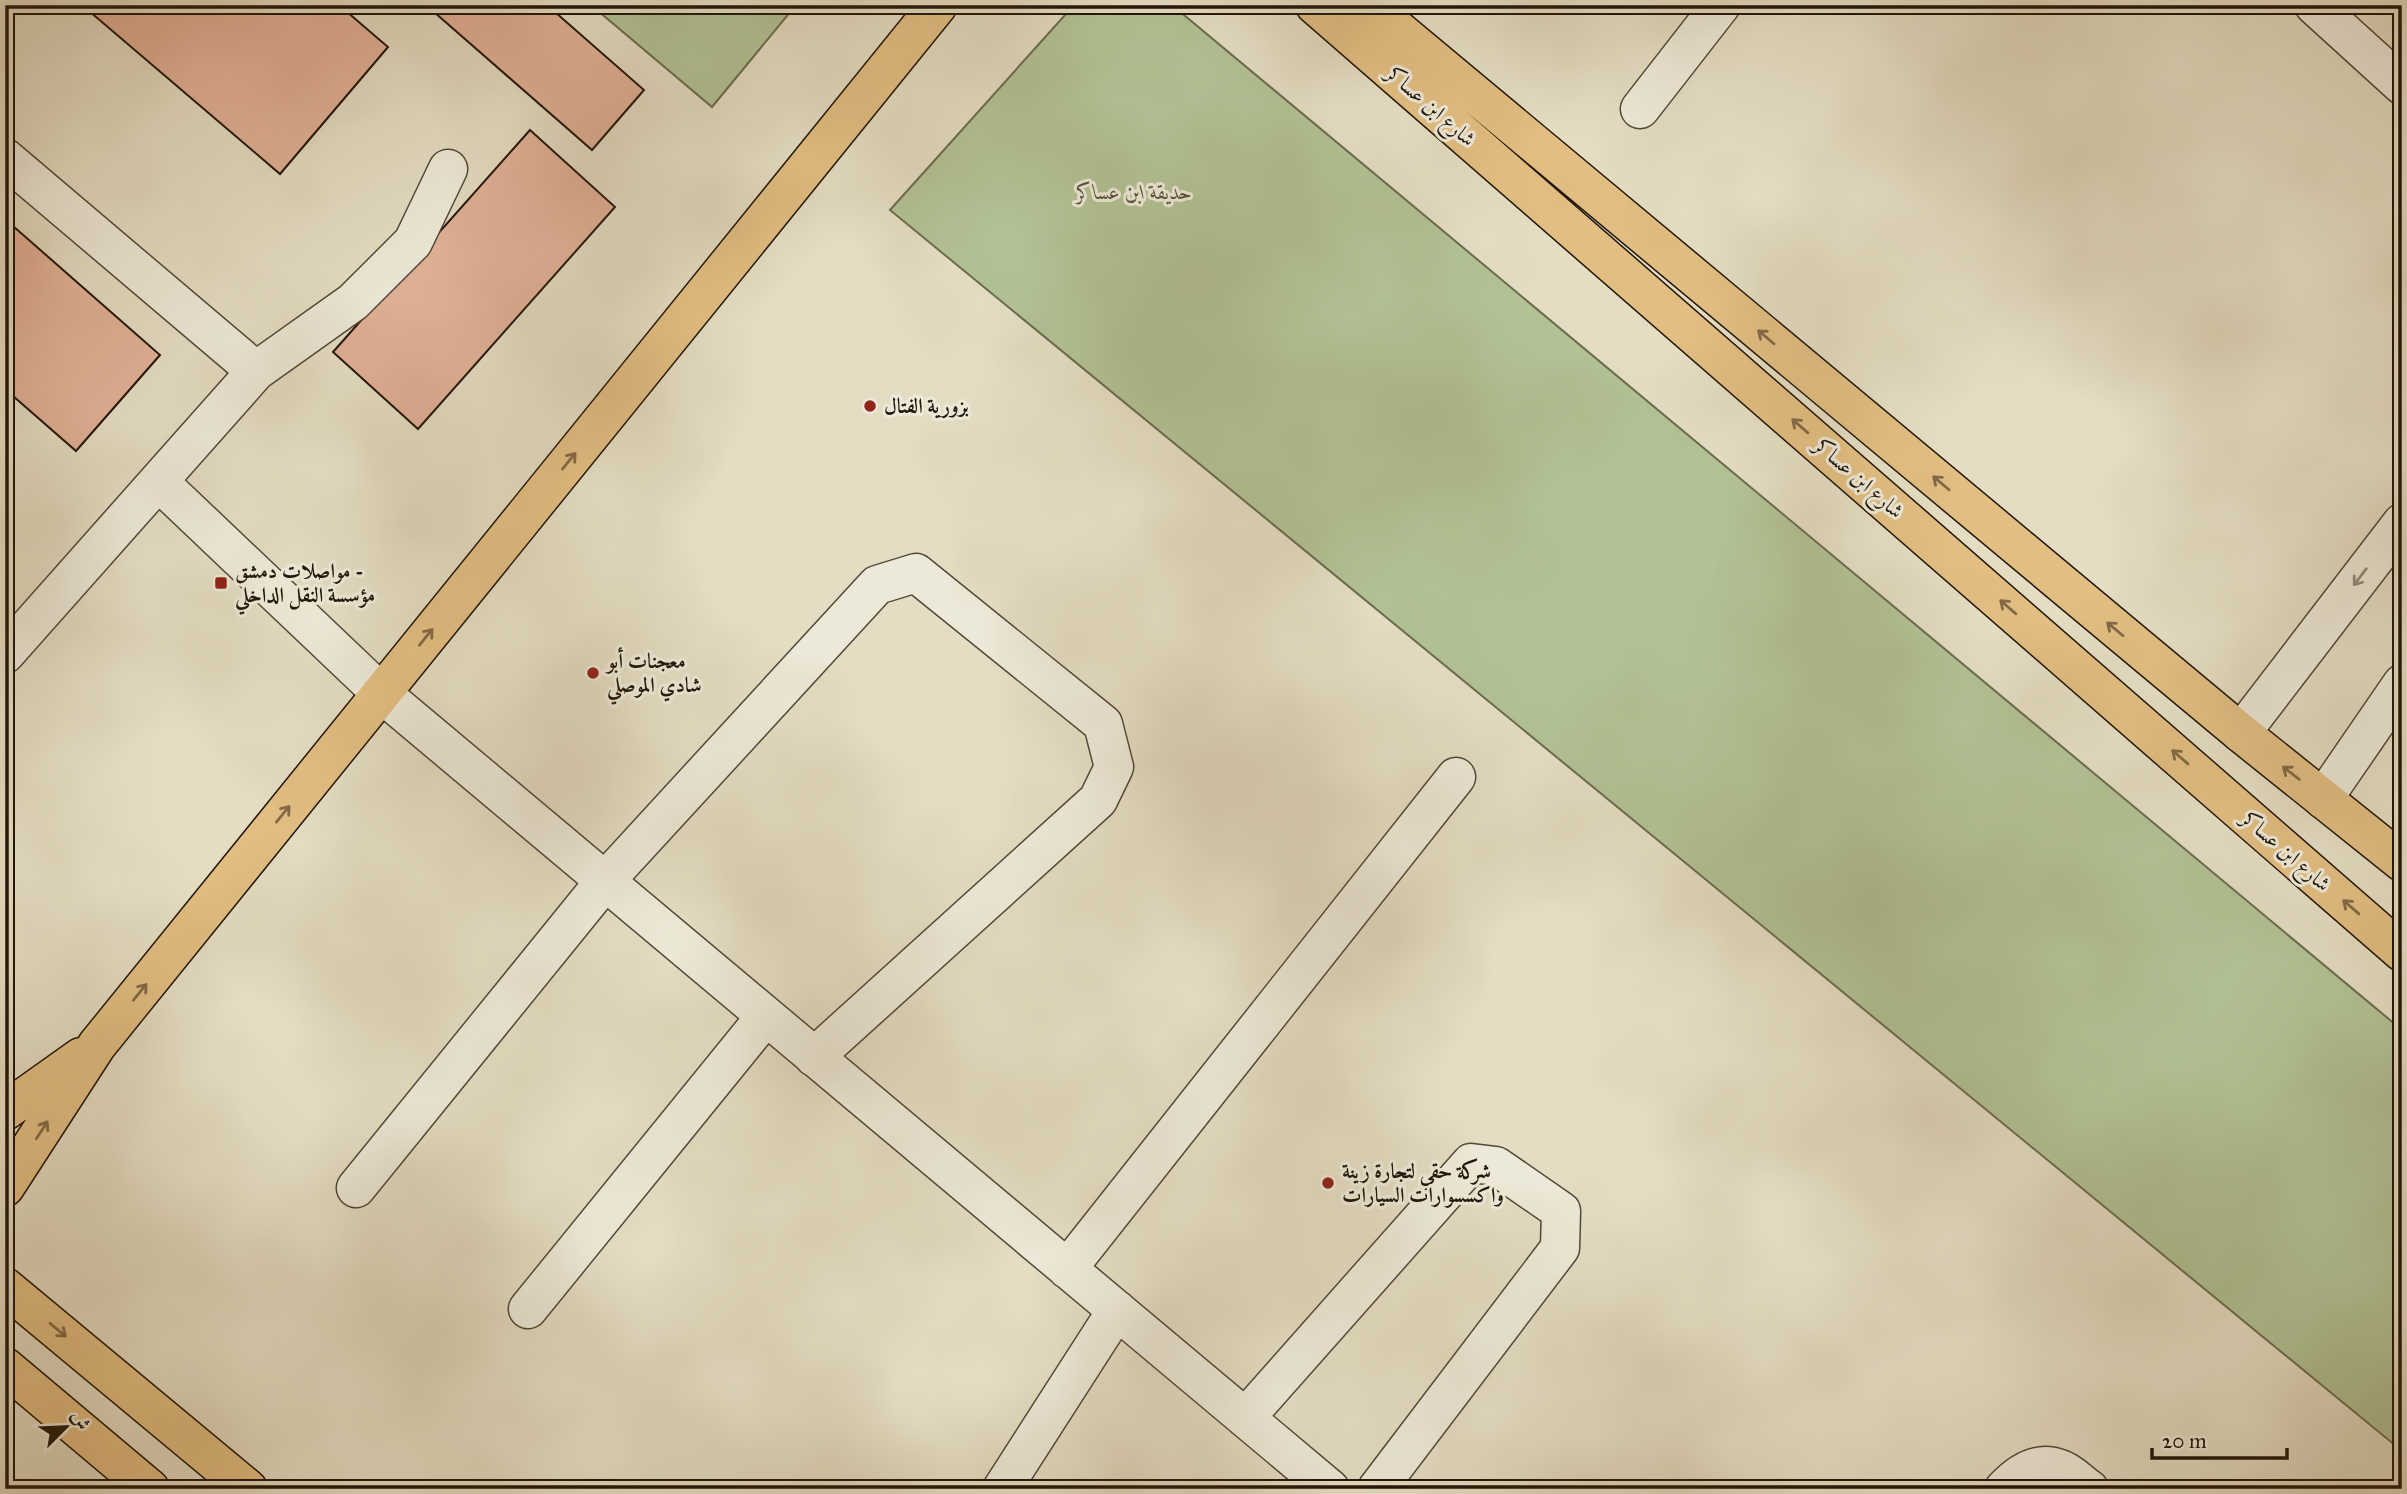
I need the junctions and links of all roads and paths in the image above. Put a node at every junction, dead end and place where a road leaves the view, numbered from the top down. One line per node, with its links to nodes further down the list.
1 (938, 5): 15 (main road, one-way to 1)
2 (1315, 5): 21 (main road, شارع ابن عساكر, one-way to 2)
3 (1368, 5): 16 (main road, شارع ابن عساكر, one-way to 3)
4 (1721, 5): 7 (street)
5 (2314, 5): 6 (street)
6 (2402, 85)
7 (1640, 109)
8 (5, 158): 10 (street)
9 (448, 169): 10 (street)
10 (256, 371): 11 (street)
11 (159, 482): 13 (street); 15 (street)
12 (2402, 523): 16 (street, one-way to 16)
13 (5, 654)
14 (2402, 684): 18 (street)
15 (381, 693): 20 (street); 23 (main road, one-way to 15)
16 (2241, 733): 18 (main road, شارع ابن عساكر, one-way to 16)
17 (1456, 777): 28 (street)
18 (2323, 799): 19 (main road, شارع ابن عساكر)
19 (2402, 862)
20 (605, 881): 22 (street); 24 (street); 27 (street)
21 (2402, 952)
22 (766, 1016): 24 (street); 30 (street)
23 (97, 1045): 25 (main road); 26 (main road, one-way to 23)
24 (814, 1057): 28 (street)
25 (5, 1111)
26 (5, 1187)
27 (356, 1188)
28 (1067, 1269): 31 (street)
29 (5, 1287): 36 (main road, one-way to 36)
30 (528, 1309)
31 (1117, 1310): 33 (street); 37 (street)
32 (5, 1367): 35 (main road)
33 (1245, 1418): 34 (street); 39 (street)
34 (1291, 1477): 38 (street)
35 (150, 1489)
36 (248, 1489)
37 (1002, 1489)
38 (1329, 1489)
39 (1377, 1489)
40 (2004, 1489): 41 (street)
41 (2089, 1489)

